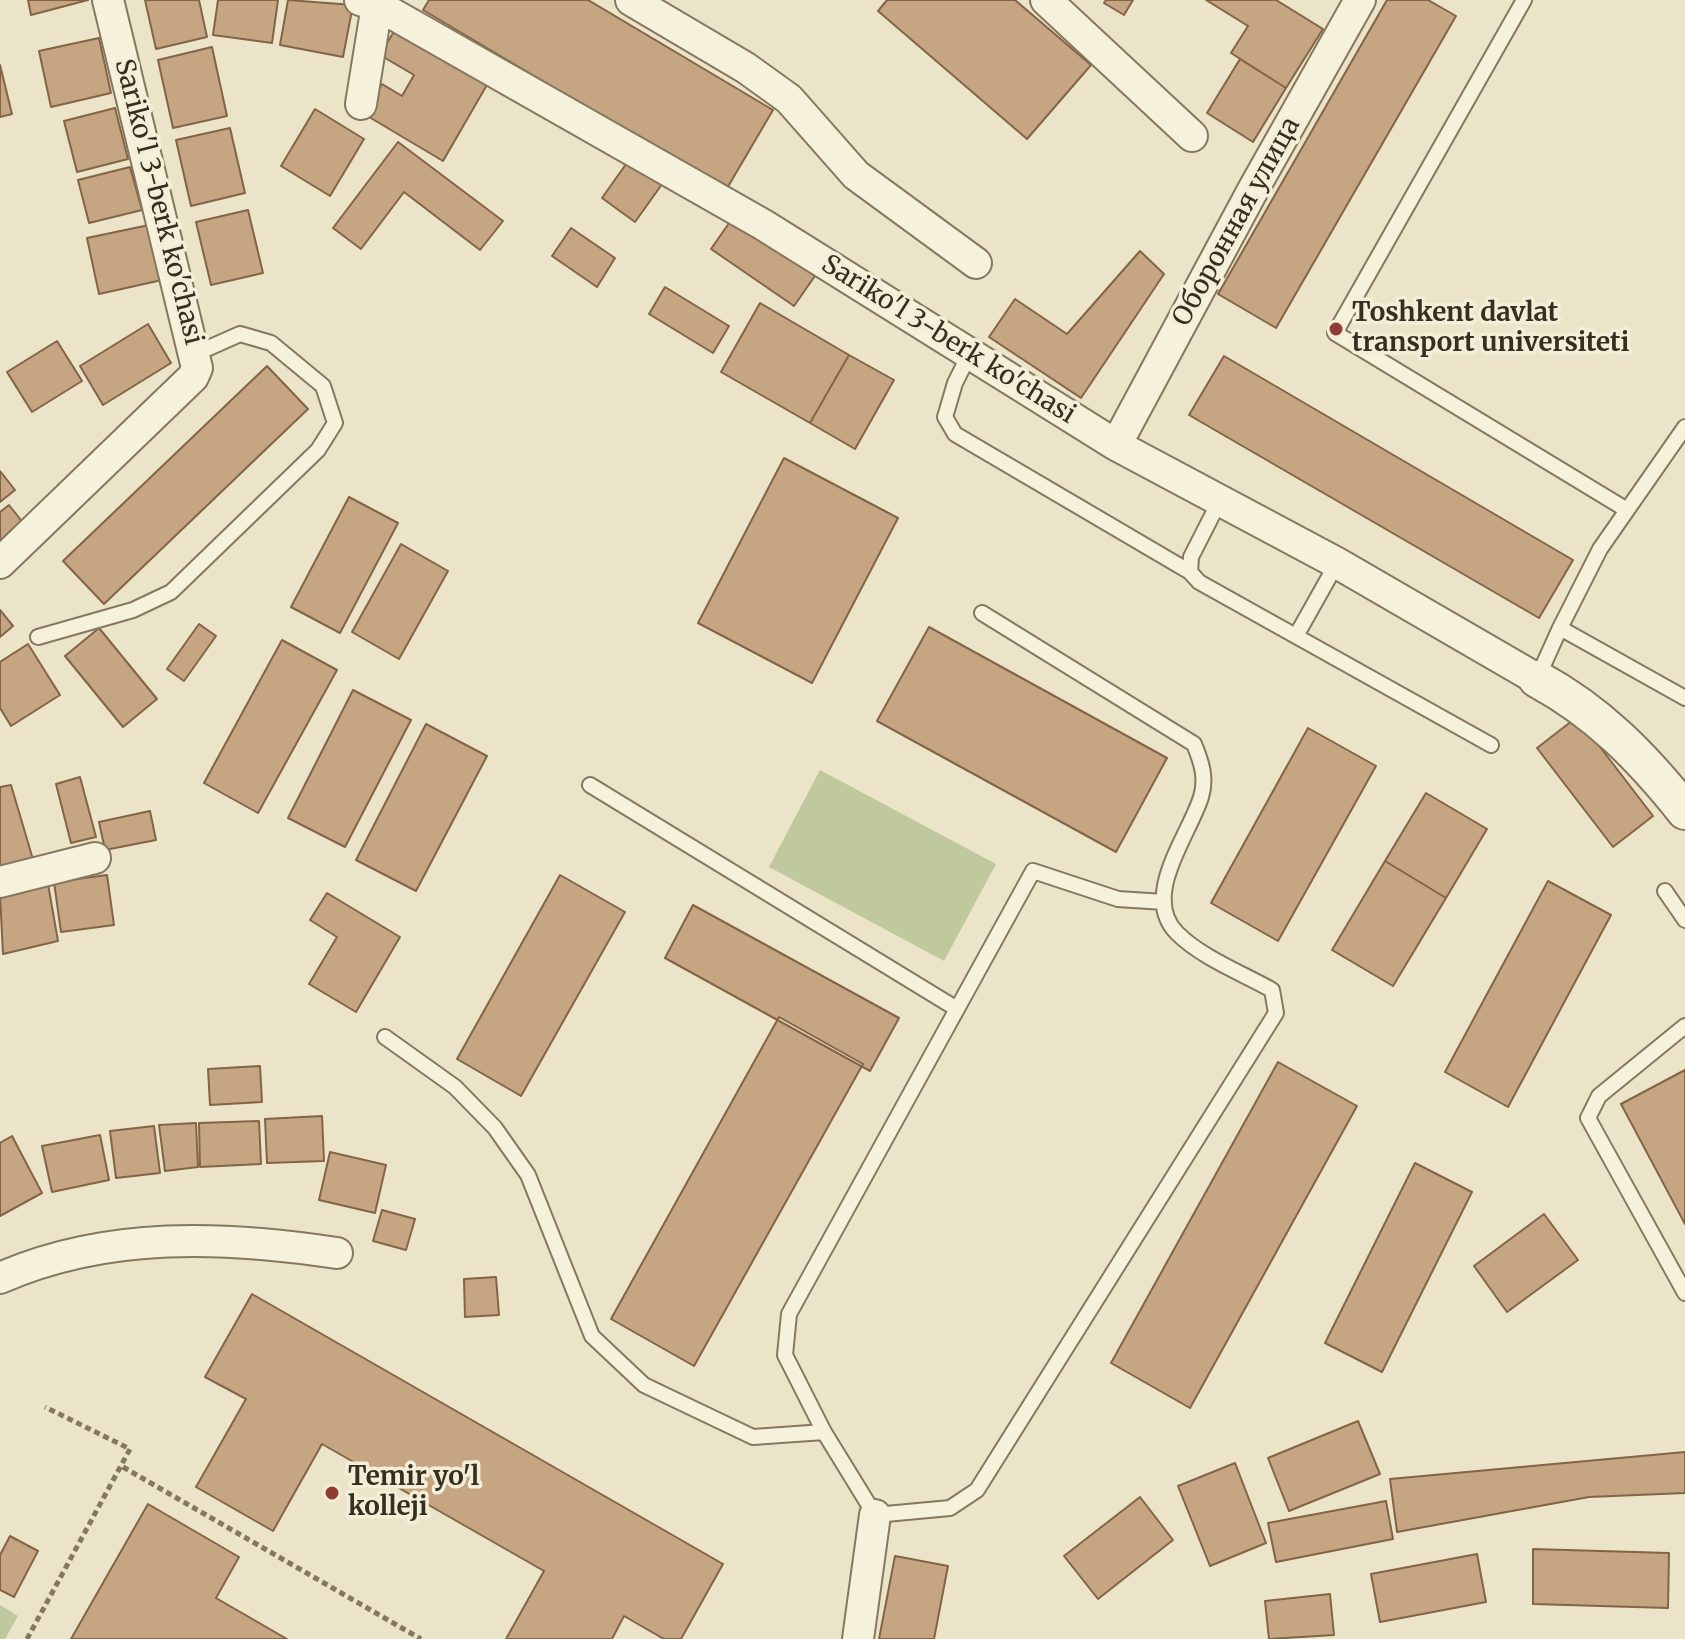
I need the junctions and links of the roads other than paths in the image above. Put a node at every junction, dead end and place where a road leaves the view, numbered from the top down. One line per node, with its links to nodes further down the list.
1 (108, 0): 11 (street, Sariko'l 3-berk ko'chasi)
2 (631, 0): 9 (street)
3 (1046, 0): 8 (street)
4 (1360, 0): 13 (street, Оборонная улица)
5 (1524, 0): 15 (lane)
6 (369, 2): 7 (street); 10 (street, Sariko'l 3-berk ko'chasi)
7 (361, 104)
8 (1192, 136)
9 (976, 263)
10 (970, 353): 13 (street, Sariko'l 3-berk ko'chasi); 18 (lane)
11 (195, 354): 16 (street, Sariko'l 3-berk ko'chasi); 22 (lane)
12 (1685, 427): 15 (lane)
13 (1116, 445): 14 (street, Sariko'l 3-berk ko'chasi)
14 (1220, 500): 17 (street, Sariko'l 3-berk ko'chasi); 18 (lane)
15 (1627, 510): 20 (lane)
16 (0, 563)
17 (1337, 563): 21 (lane); 23 (street, Sariko'l 3-berk ko'chasi)
18 (1190, 572): 21 (lane)
19 (982, 613): 31 (lane)
20 (1560, 628): 23 (lane); 24 (lane)
21 (1296, 636): 25 (lane)
22 (38, 637)
23 (1537, 679): 27 (street)
24 (1685, 698)
25 (1491, 745)
26 (590, 785): 33 (lane)
27 (1685, 811)
28 (95, 858): 29 (street)
29 (0, 882)
30 (1665, 891): 32 (lane)
31 (1164, 902): 33 (lane); 40 (lane)
32 (1685, 920)
33 (957, 1009): 39 (lane)
34 (1685, 1026): 38 (lane)
35 (385, 1037): 39 (lane)
36 (337, 1253): 37 (street)
37 (0, 1278)
38 (1685, 1293)
39 (824, 1432): 40 (lane)
40 (875, 1515): 41 (street)
41 (858, 1639)

